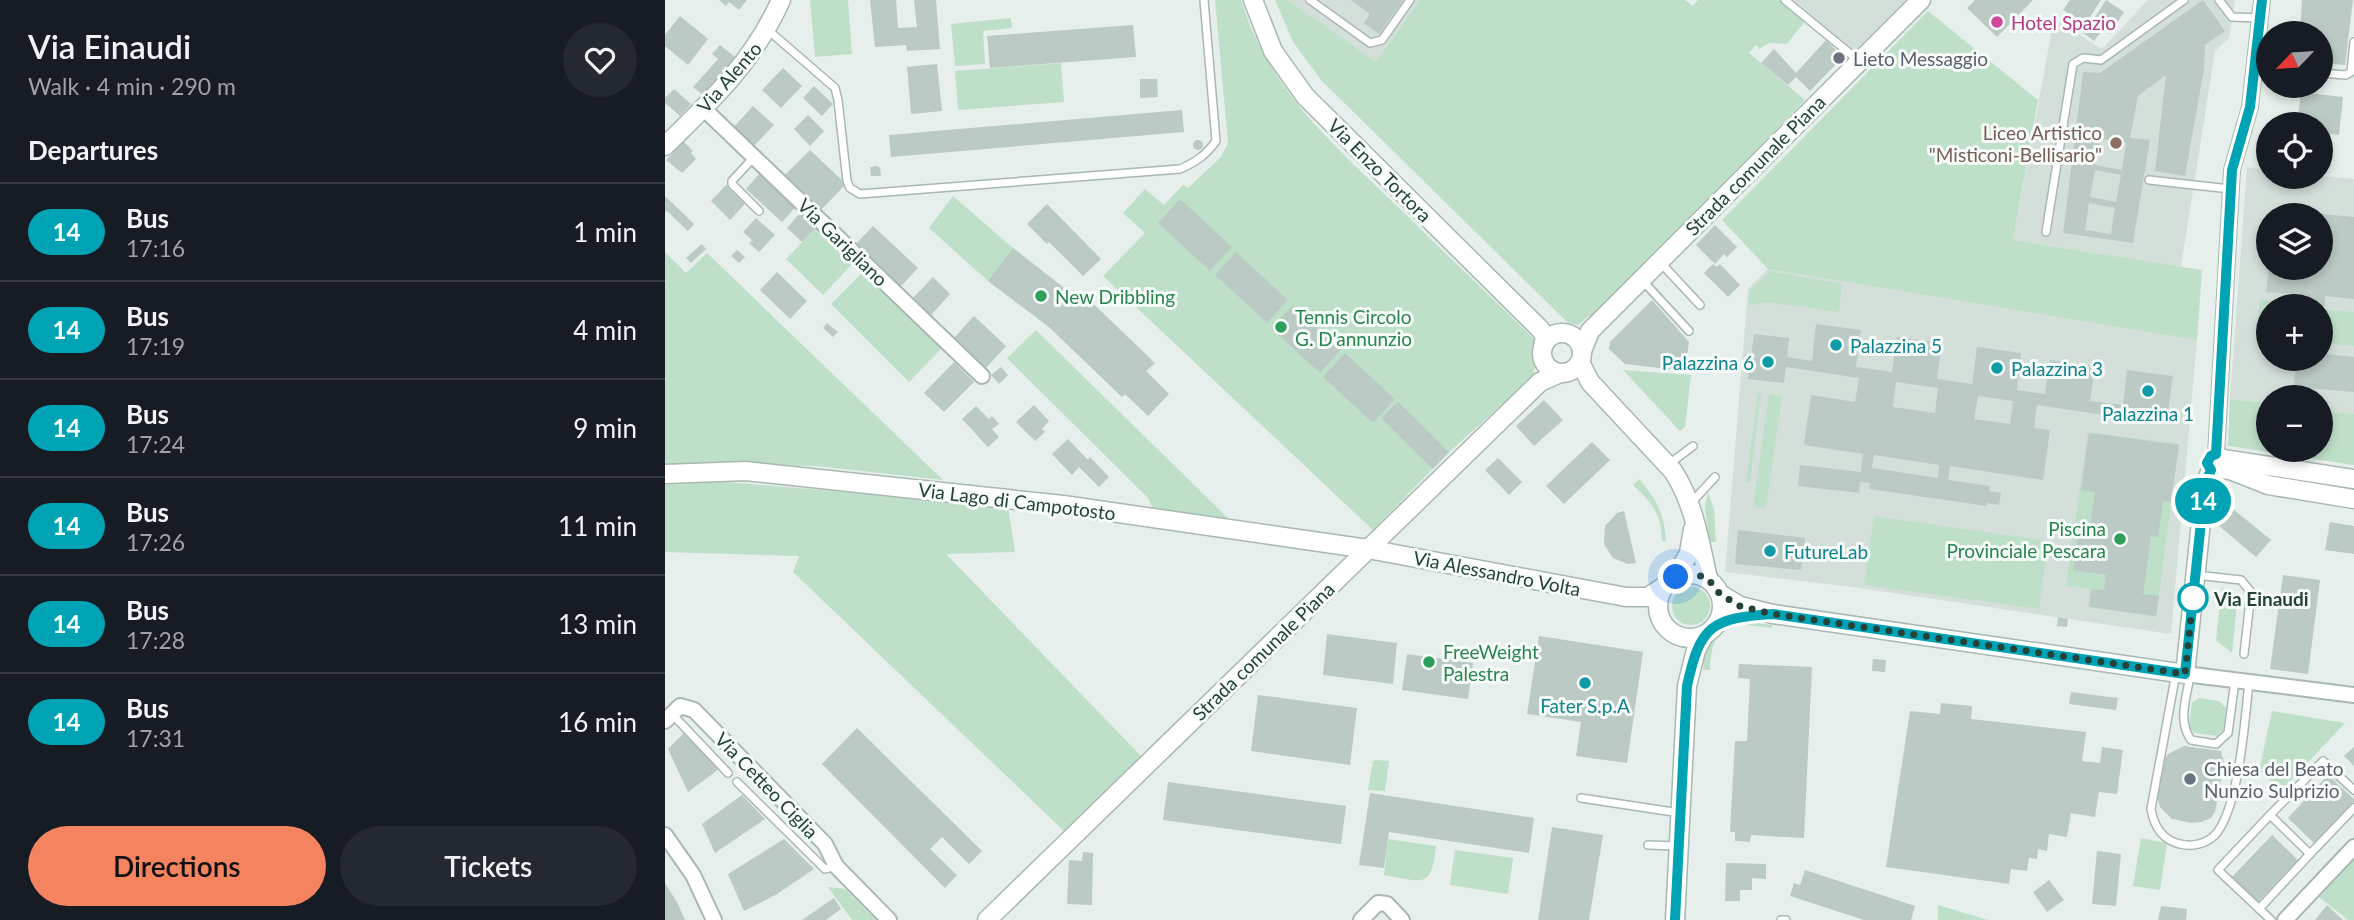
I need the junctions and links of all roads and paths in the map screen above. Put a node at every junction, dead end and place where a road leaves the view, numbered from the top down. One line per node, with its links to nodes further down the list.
1 (782, 0): 13 (street, Via Alento)
2 (1204, 0): 13 (lane)
3 (1253, 0): 29 (street, Via Enzo Tortora)
4 (1310, 0): 5 (lane)
5 (1410, 0)
6 (1785, 0): 15 (lane)
7 (1921, 0): 15 (street, Strada comunale Piana)
8 (2184, 0): 24 (lane)
9 (2218, 0): 11 (lane)
10 (2262, 0): 11 (street)
11 (2260, 18): 12 (street)
12 (2260, 21)
13 (768, 30): 18 (street, Via Alento)
14 (2354, 42): 16 (lane)
15 (1859, 61): 25 (street, Strada comunale Piana)
16 (2333, 74)
17 (2256, 86): 22 (street)
18 (703, 108): 19 (street, Via Alento); 20 (street, Via Garigliano)
19 (665, 146)
20 (755, 157): 23 (lane); 30 (street, Via Garigliano)
21 (2149, 180): 22 (lane)
22 (2231, 189): 32 (street)
23 (759, 211)
24 (2046, 232)
25 (1660, 261): 26 (street, Strada comunale Piana); 27 (lane)
26 (1641, 279): 28 (lane); 29 (street, Strada comunale Piana)
27 (1700, 305)
28 (1689, 331)
29 (1564, 355): 33 (street, Via Enzo Tortora); 39 (street, Strada comunale Piana)
30 (982, 376)
31 (1693, 446): 33 (lane)
32 (2218, 463): 36 (street); 37 (street); 40 (street)
33 (1667, 465): 38 (street, Via Enzo Tortora)
34 (665, 474): 39 (street, Via Lago di Campotosto)
35 (1714, 477): 38 (lane)
36 (2354, 480)
37 (2354, 499)
38 (1692, 513): 41 (street, Via Enzo Tortora); 42 (street)
39 (1368, 549): 44 (street, Via Alessandro Volta); 71 (street, Strada comunale Piana)
40 (2196, 575): 49 (lane); 50 (street)
41 (1708, 579): 42 (street); 43 (street)
42 (1671, 581): 44 (street, Via Alessandro Volta); 46 (street)
43 (1720, 594): 45 (street); 47 (street)
44 (1626, 597): 46 (street, Via Alessandro Volta)
45 (1773, 614): 47 (street); 50 (street)
46 (1660, 617): 48 (street)
47 (1710, 630): 48 (street); 52 (street)
48 (1674, 634): 52 (street)
49 (2244, 654)
50 (2184, 674): 51 (street); 51 (lane); 51 (lane)
51 (2242, 681): 53 (street)
52 (1687, 686): 60 (street)
53 (2354, 695)
54 (672, 713): 55 (lane); 67 (street, Via Cetteo Ciglia)
55 (728, 773)
56 (737, 782): 67 (lane)
57 (2354, 790): 61 (lane)
58 (1581, 798): 60 (lane)
59 (2354, 808): 66 (lane)
60 (1680, 813): 64 (street)
61 (2270, 815): 66 (lane); 68 (lane)
62 (665, 835): 69 (street)
63 (1648, 845): 64 (lane)
64 (1679, 846): 74 (street)
65 (2354, 847): 78 (street)
66 (2310, 854): 68 (lane)
67 (836, 866): 70 (street, Via Cetteo Ciglia)
68 (2259, 909): 77 (lane)
69 (714, 920)
70 (889, 920)
71 (987, 920)
72 (1361, 920): 73 (street)
73 (1402, 920)
74 (1675, 920)
75 (1781, 920): 76 (lane)
76 (1786, 920)
77 (2271, 920)
78 (2284, 920)

